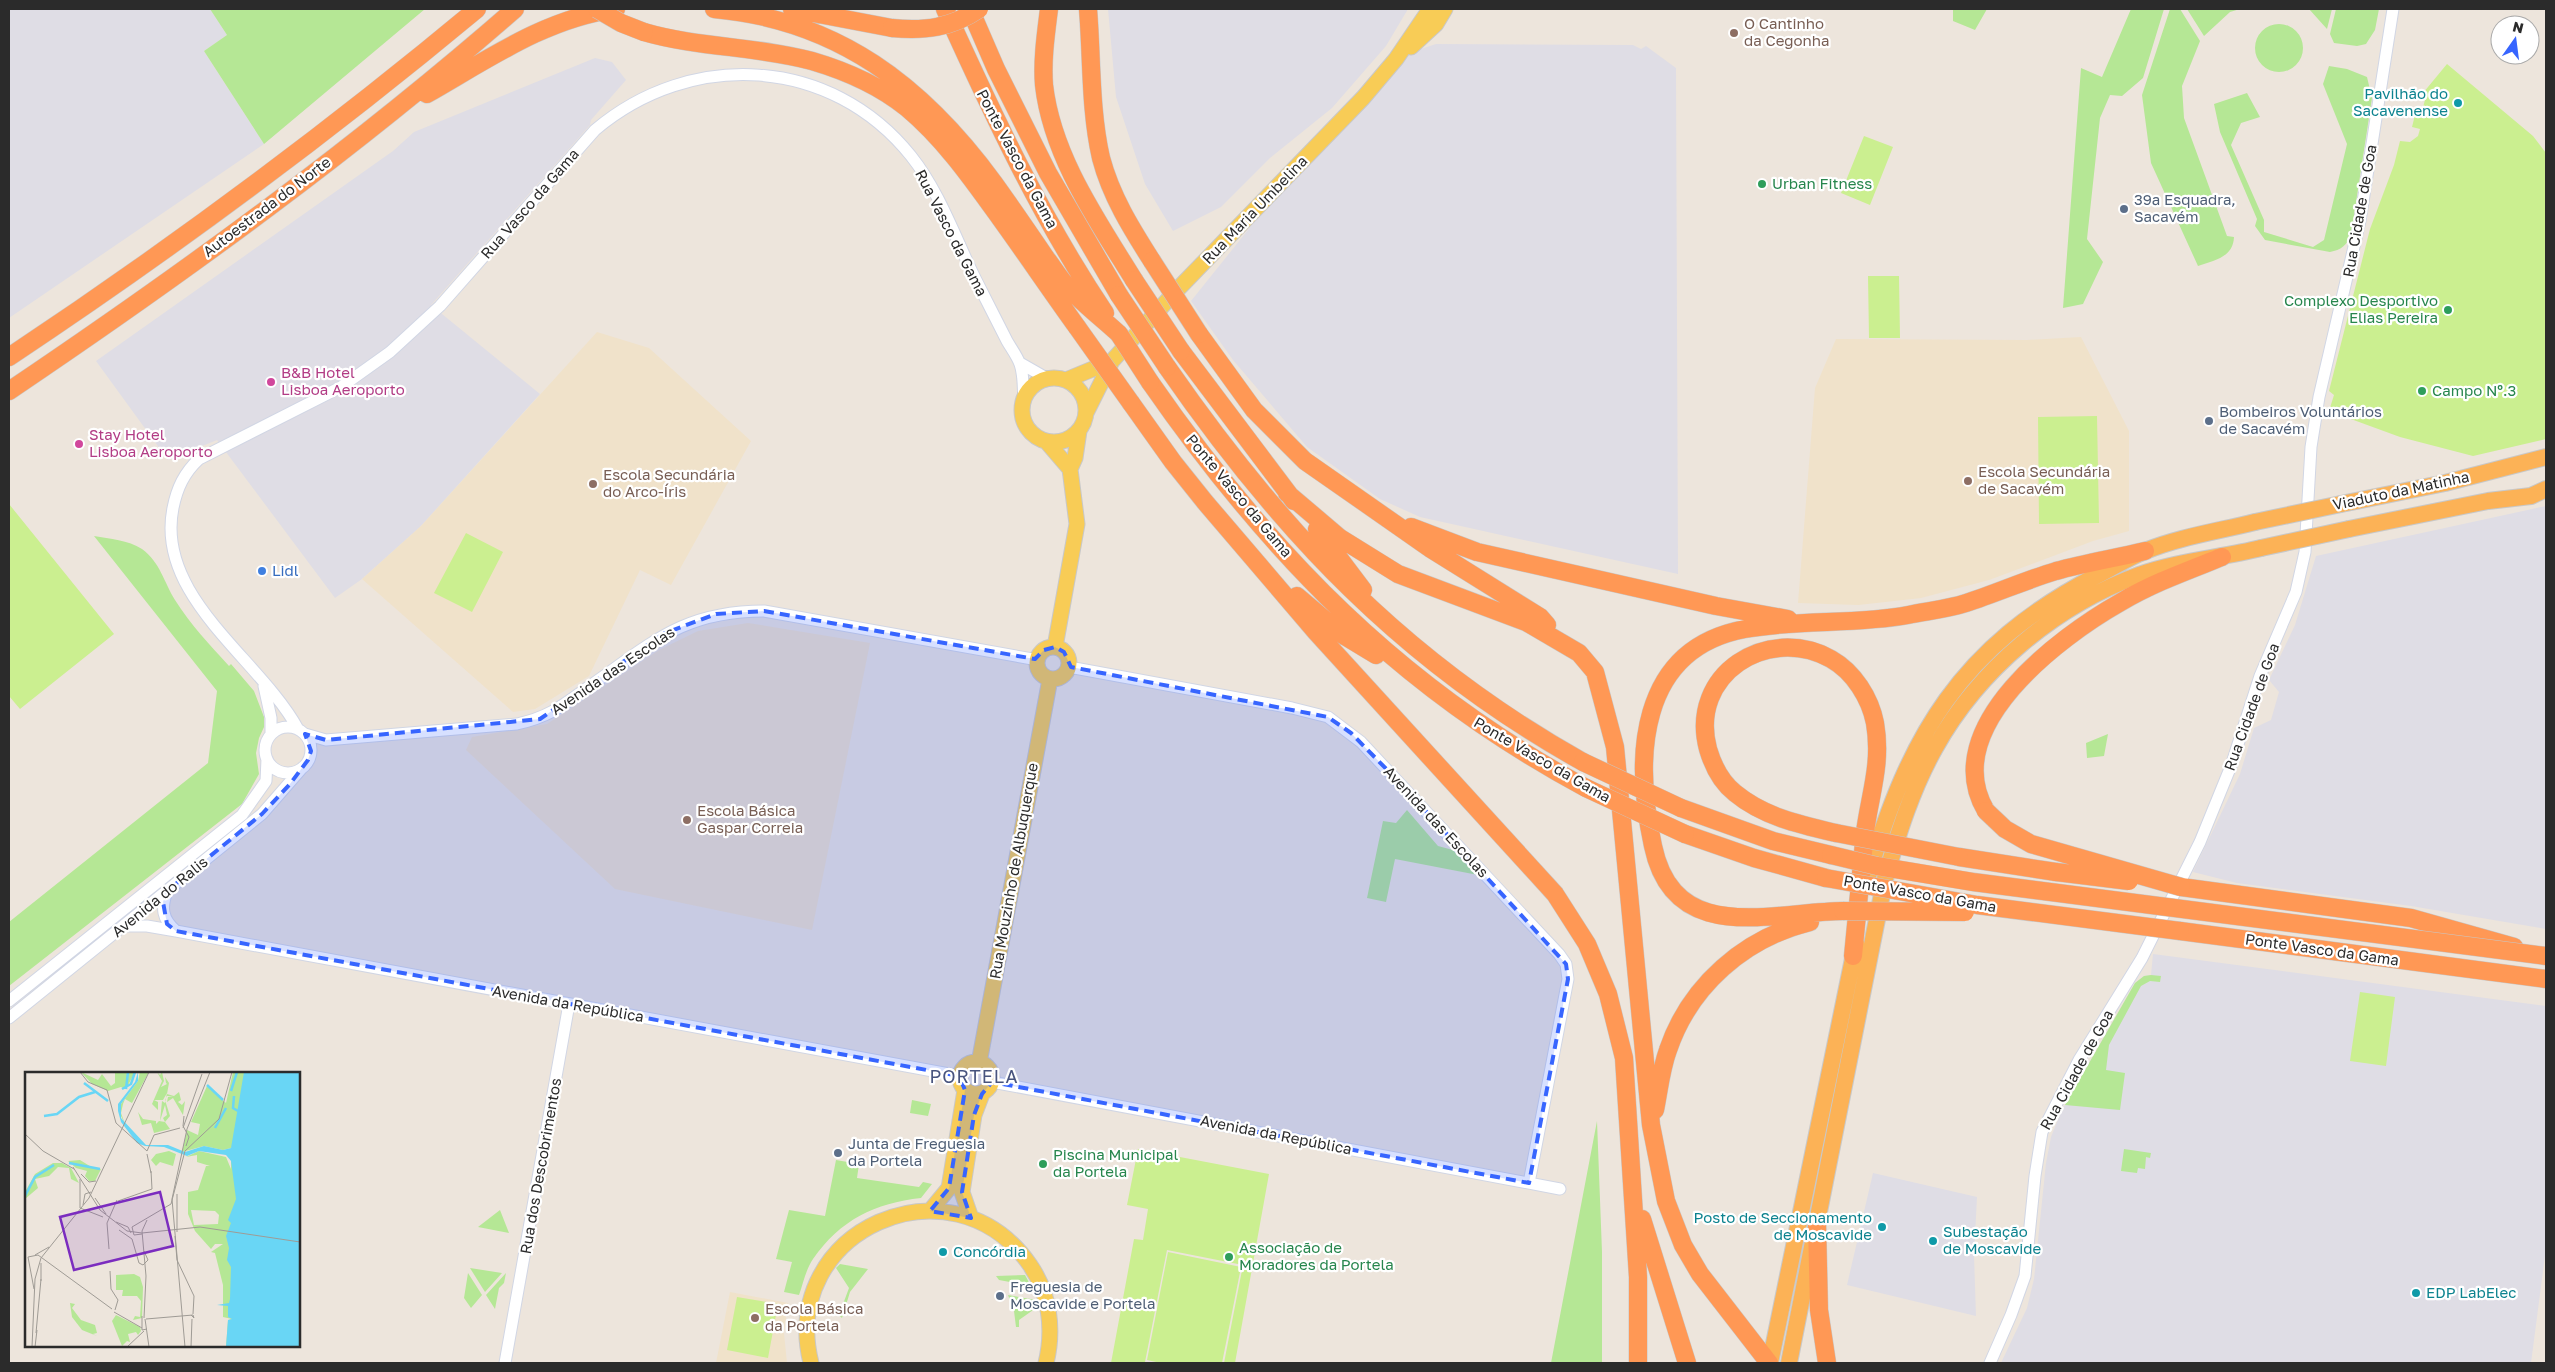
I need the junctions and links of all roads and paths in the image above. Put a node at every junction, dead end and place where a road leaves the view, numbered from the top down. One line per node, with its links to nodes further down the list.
1 (476, 9): 18 (highway, Autoestrada do Norte)
2 (515, 9): 16 (highway, Autoestrada do Norte)
3 (597, 9): 36 (highway, bridge)
4 (616, 9): 16 (highway)
5 (714, 9): 17 (highway, Ponte Vasco da Gama)
6 (792, 9): 9 (highway, bridge)
7 (945, 9): 17 (highway, Ponte Vasco da Gama)
8 (970, 9): 38 (highway, Ponte Vasco da Gama, bridge)
9 (980, 9)
10 (1049, 9): 31 (highway, bridge)
11 (1088, 9): 33 (highway, bridge)
12 (1430, 9): 15 (main road, Rua Maria Umbelina)
13 (1445, 9): 15 (main road, Rua Maria Umbelina)
14 (2393, 9): 80 (street, Rua Cidade de Goa)
15 (1396, 58): 19 (main road, Rua Maria Umbelina)
16 (385, 117): 23 (highway, Autoestrada do Norte)
17 (1097, 308): 44 (highway, Ponte Vasco da Gama, bridge)
18 (9, 358)
19 (1112, 361): 22 (main road, Rua Maria Umbelina); 25 (main road, Rua Maria Umbelina)
20 (1020, 363): 21 (street); 24 (street, Rua Vasco da Gama); 45 (street, Rua Vasco da Gama)
21 (1048, 379): 22 (main road); 24 (main road)
22 (1066, 380): 25 (main road)
23 (9, 391)
24 (1024, 401): 27 (main road)
25 (1086, 413): 26 (main road)
26 (1078, 431): 27 (main road); 29 (main road)
27 (1046, 441): 29 (main road)
28 (2546, 457): 34 (highway, Viaduto da Matinha, bridge)
29 (1070, 469): 40 (main road)
30 (2546, 489): 32 (highway, Viaduto da Matinha)
31 (1288, 492): 38 (highway); 39 (highway)
32 (2538, 495): 35 (highway, Viaduto da Matinha, bridge)
33 (1362, 503): 37 (highway); 39 (highway)
34 (2145, 551): 37 (highway); 56 (highway, Viaduto da Matinha)
35 (2222, 557): 50 (highway, bridge); 71 (highway, Viaduto da Matinha)
36 (1256, 559): 44 (highway); 68 (highway)
37 (1811, 623): 52 (highway)
38 (1390, 627): 57 (highway, Ponte Vasco da Gama, bridge)
39 (1561, 642): 65 (highway)
40 (1055, 647): 41 (main road); 42 (main road)
41 (1038, 660): 43 (main road); 46 (street, Avenida das Escolas)
42 (1069, 667): 43 (main road); 66 (street, Avenida das Escolas)
43 (1050, 678): 62 (main road, Rua Mouzinho de Albuquerque)
44 (1422, 683): 53 (highway, Ponte Vasco da Gama, bridge)
45 (264, 684): 46 (street, Rua Vasco da Gama); 47 (street, Rua Vasco da Gama)
46 (302, 732): 47 (street); 49 (street)
47 (271, 734): 48 (street)
48 (267, 759): 49 (street); 59 (street, Avenida do Ralis)
49 (303, 767): 51 (street, Avenida do Ralis)
50 (2181, 887): 56 (highway, bridge); 57 (highway, bridge)
51 (167, 891): 54 (street, Avenida do Ralis); 55 (street)
52 (1843, 911): 53 (highway, bridge); 65 (highway)
53 (2028, 911): 58 (highway, Ponte Vasco da Gama, bridge)
54 (123, 926): 55 (street, Avenida da República); 61 (street, Avenida do Ralis)
55 (176, 931): 60 (street, Avenida da República)
56 (1853, 956): 77 (highway, Viaduto da Matinha)
57 (2546, 956)
58 (2546, 979)
59 (9, 1000)
60 (569, 1004): 63 (street, Avenida da República); 72 (street, Rua dos Descobrimentos)
61 (9, 1018)
62 (979, 1063): 63 (main road); 64 (main road)
63 (962, 1083): 64 (main road); 69 (main road)
64 (987, 1088): 66 (street, Avenida da República); 70 (main road)
65 (1651, 1125): 77 (highway)
66 (1529, 1183): 67 (street, Avenida da República)
67 (1560, 1189)
68 (1634, 1197): 75 (highway); 76 (highway)
69 (930, 1211): 70 (main road); 73 (main road)
70 (971, 1218): 74 (main road)
71 (1817, 1222): 78 (highway, Viaduto da Matinha); 79 (highway)
72 (505, 1363)
73 (811, 1363)
74 (1046, 1363)
75 (1638, 1363)
76 (1687, 1363)
77 (1770, 1363)
78 (1789, 1363)
79 (1827, 1363)
80 (1990, 1363)

